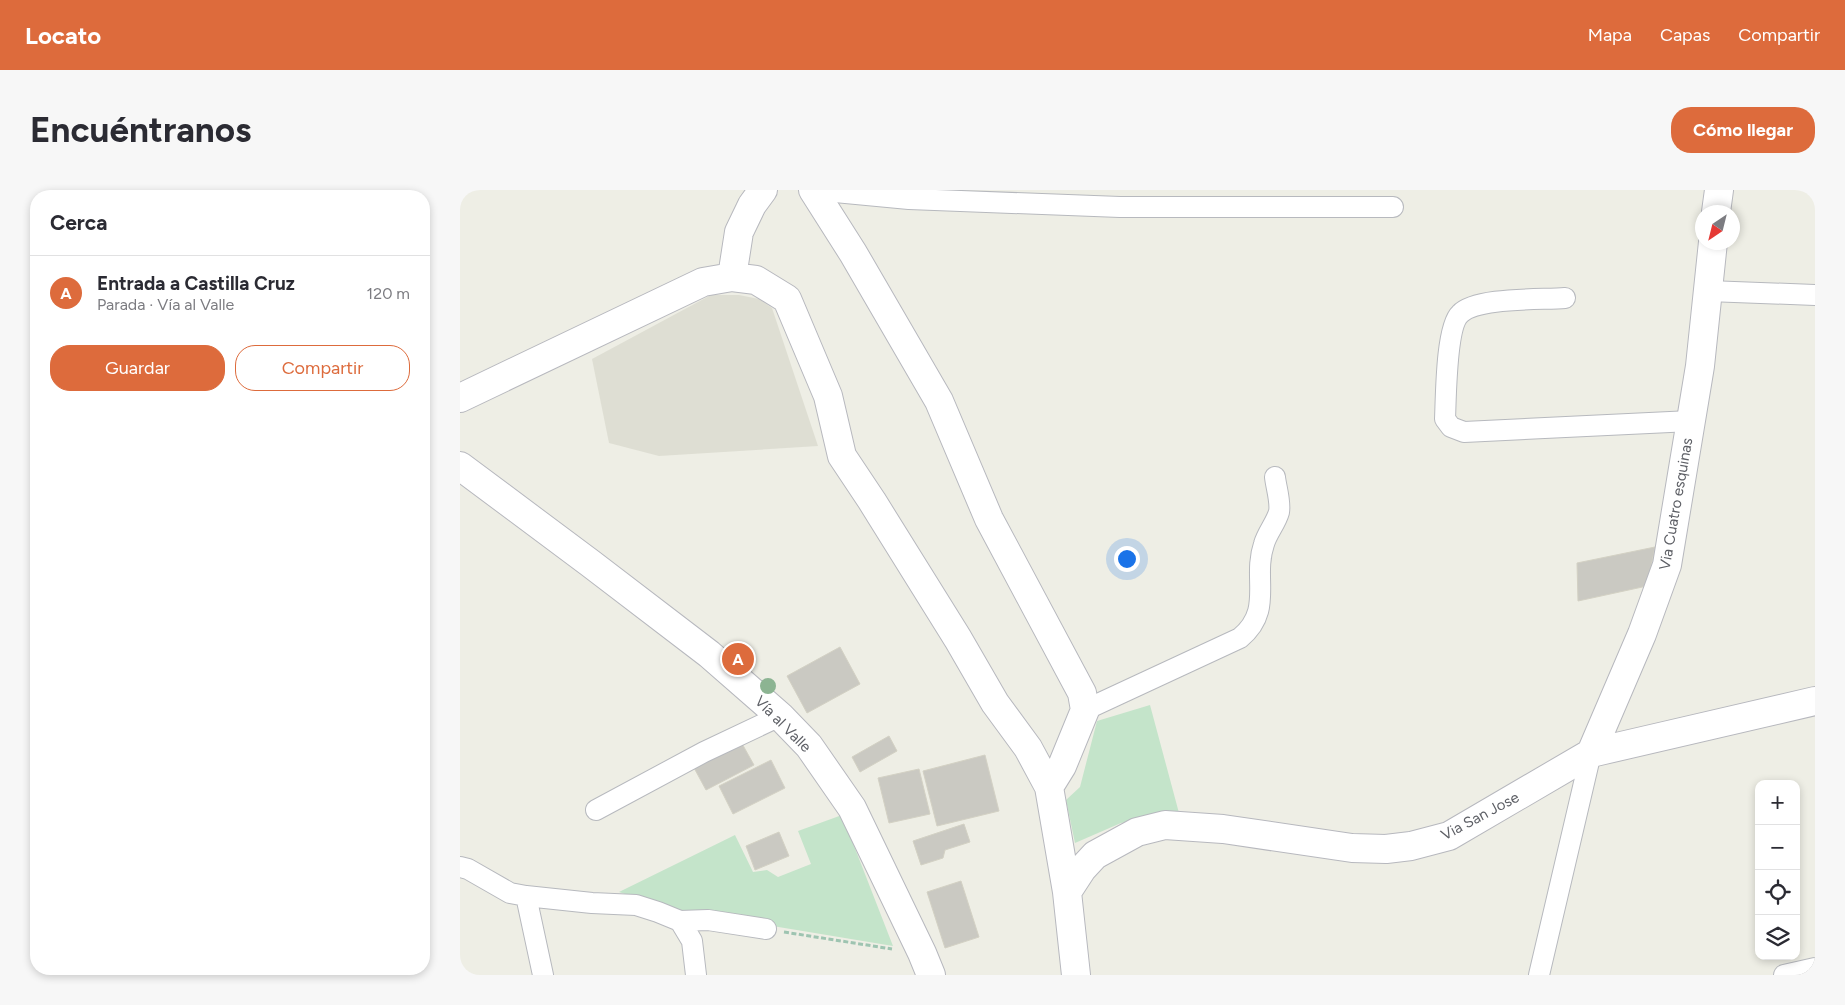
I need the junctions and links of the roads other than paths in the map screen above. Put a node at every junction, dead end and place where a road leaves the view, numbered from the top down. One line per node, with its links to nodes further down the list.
1 (763, 190): 7 (street)
2 (814, 190): 5 (street); 16 (street)
3 (1718, 190): 4 (street)
4 (1717, 205)
5 (1393, 207)
6 (1712, 250): 8 (street, Via Cuatro esquinas)
7 (732, 277): 11 (street); 19 (street)
8 (1708, 291): 9 (street); 12 (street, Via Cuatro esquinas)
9 (1815, 295)
10 (1565, 298): 12 (street)
11 (460, 398)
12 (1691, 421): 18 (street, Via Cuatro esquinas)
13 (460, 466): 17 (street, Vía al Valle)
14 (1275, 477): 16 (street)
15 (1815, 701): 18 (street, Via San Jose)
16 (1085, 710): 19 (street)
17 (780, 716): 20 (street); 26 (street, Vía al Valle)
18 (1591, 754): 22 (street, Via San Jose); 31 (street)
19 (1049, 787): 22 (street)
20 (596, 810)
21 (460, 867): 23 (street)
22 (1067, 892): 30 (street)
23 (526, 896): 24 (street); 28 (street)
24 (680, 921): 25 (street); 29 (street)
25 (766, 929)
26 (926, 964)
27 (1815, 968): 32 (street)
28 (543, 975)
29 (696, 975)
30 (1076, 975)
31 (1539, 975)
32 (1784, 975)

